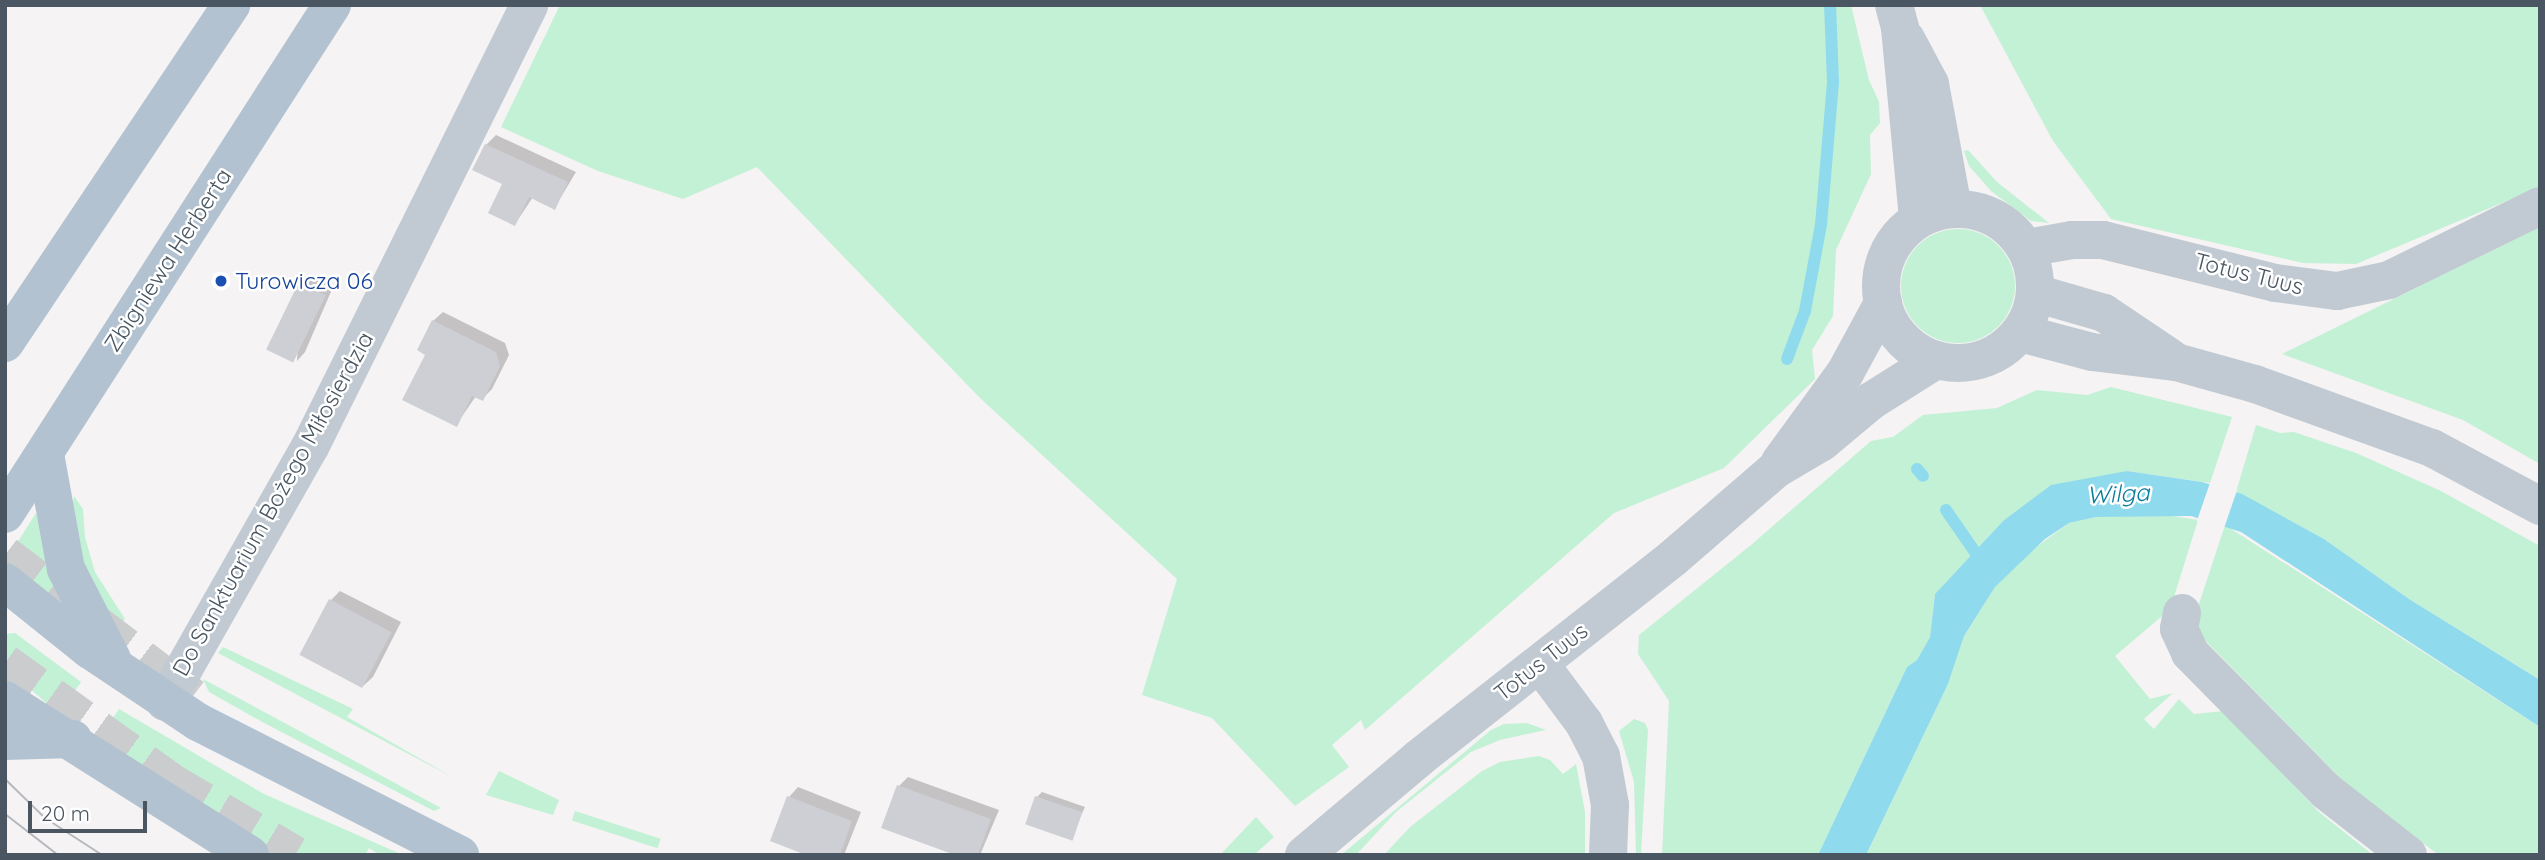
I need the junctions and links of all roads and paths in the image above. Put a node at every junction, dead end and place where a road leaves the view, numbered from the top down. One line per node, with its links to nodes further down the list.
1 (231, 5): 8 (main road)
2 (332, 5): 16 (main road, Zbigniewa Herberta)
3 (529, 5): 25 (street, Do Sanktuarium Bożego Miłosierdzia)
4 (1897, 17): 6 (street)
5 (2540, 206): 7 (street, Totus Tuus)
6 (1935, 214): 7 (street); 11 (street)
7 (2026, 248): 9 (street)
8 (64, 252): 10 (main road); 13 (main road)
9 (2035, 293): 12 (street); 15 (street)
10 (5, 303)
11 (1883, 303): 14 (street); 17 (street, Totus Tuus)
12 (2020, 333): 14 (street); 15 (street)
13 (5, 343)
14 (1936, 360): 17 (street, Totus Tuus)
15 (2175, 362): 18 (street)
16 (45, 454): 19 (main road, Zbigniewa Herberta); 23 (main road)
17 (1776, 469): 22 (street, Totus Tuus)
18 (2540, 506)
19 (5, 514)
20 (5, 582): 23 (main road)
21 (2182, 613): 32 (street)
22 (1540, 664): 30 (street, Totus Tuus); 31 (street)
23 (119, 671): 25 (main road)
24 (5, 700): 26 (main road)
25 (165, 702): 29 (main road)
26 (73, 739): 27 (main road); 28 (main road)
27 (5, 741)
28 (250, 855)
29 (460, 855)
30 (1304, 855)
31 (1608, 855)
32 (2408, 855)

